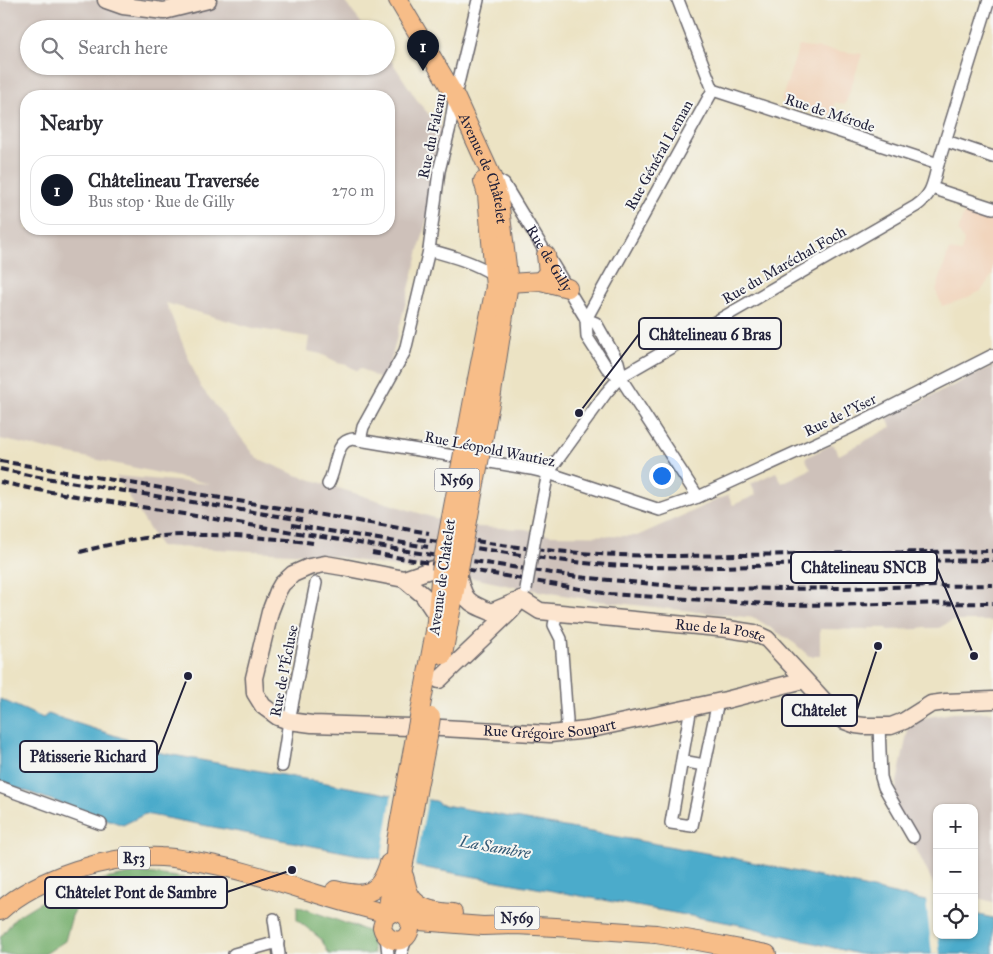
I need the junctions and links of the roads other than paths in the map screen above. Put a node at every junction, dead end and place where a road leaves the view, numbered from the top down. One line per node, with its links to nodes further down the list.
1 (106, 0): 2 (street)
2 (208, 0)
3 (398, 0): 8 (main road, N569)
4 (478, 0): 8 (street, Rue du Faleau)
5 (678, 0): 7 (street, Rue Général Leman)
6 (989, 0): 10 (street)
7 (713, 90): 12 (street, Rue de Mérode); 22 (street, Rue Général Leman)
8 (455, 96): 9 (main road, N569); 16 (street, Rue du Faleau)
9 (468, 123): 13 (main road, Avenue de Châtelet / N569); 18 (main road, Avenue de Châtelet / N569)
10 (946, 141): 11 (street); 12 (street)
11 (993, 157)
12 (938, 164): 14 (street)
13 (492, 177): 17 (street, Rue de Gilly); 20 (main road, Avenue de Châtelet / N569)
14 (932, 188): 15 (street); 24 (street, Rue du Maréchal Foch)
15 (993, 208)
16 (429, 250): 18 (street); 25 (street, Rue du Faleau)
17 (546, 255): 19 (main road); 21 (street, Rue de Gilly)
18 (494, 275): 20 (main road); 29 (main road, Avenue de Châtelet / N569, bridge)
19 (541, 280): 20 (main road); 21 (main road)
20 (509, 283): 29 (main road, Avenue de Châtelet / N569, bridge)
21 (568, 288): 22 (street, Rue de Gilly)
22 (586, 319): 24 (street, Rue de Gilly)
23 (993, 355): 28 (street, Rue de l'Yser)
24 (620, 377): 26 (street, Rue du Maréchal Foch); 28 (street, Rue de Gilly)
25 (360, 440): 26 (street, Rue Léopold Wautiez); 27 (street)
26 (548, 473): 28 (street, Rue Léopold Wautiez); 32 (street, bridge)
27 (328, 484)
28 (698, 497)
29 (444, 572): 30 (street); 32 (street); 34 (main road, Avenue de Châtelet / N569); 35 (main road, Avenue de Châtelet / N569)
30 (404, 579): 34 (street); 41 (street)
31 (316, 583): 41 (street, Rue de l'Écluse)
32 (523, 594): 33 (street, Rue de la Poste); 35 (street)
33 (557, 612): 36 (street, Rue de la Poste); 43 (street)
34 (437, 616): 40 (main road, Avenue de Châtelet / N569)
35 (438, 680): 40 (main road, Avenue de Châtelet / N569)
36 (804, 680): 38 (street, Rue Grégoire Soupart); 42 (street, Rue de la Poste)
37 (993, 700): 42 (street, Rue de la Poste)
38 (718, 701): 39 (street, Rue Grégoire Soupart); 45 (street)
39 (691, 707): 43 (street, Rue Grégoire Soupart); 44 (street)
40 (425, 717): 47 (main road, Avenue de Châtelet / N569, bridge)
41 (289, 721): 43 (street, Rue Grégoire Soupart); 46 (street, Rue de l'Écluse)
42 (879, 726): 50 (street)
43 (565, 732)
44 (682, 760): 45 (street); 45 (street)
45 (704, 765)
46 (282, 766)
47 (412, 786): 51 (main road, Avenue de Châtelet / N569); 51 (main road, Avenue de Châtelet / N569)
48 (0, 787): 49 (street)
49 (101, 824)
50 (913, 837)
51 (395, 869): 52 (main road, N569); 54 (main road, Avenue de Châtelet / N569); 55 (main road, Avenue de Châtelet / N569); 58 (main road, N569)
52 (278, 882): 53 (main road, R53); 54 (main road, R53); 57 (main road, R53)
53 (0, 911)
54 (389, 914): 55 (main road, R53); 57 (main road, Avenue de Châtelet)
55 (406, 916): 58 (main road, R53); 59 (main road, Avenue de Châtelet)
56 (274, 919): 60 (street)
57 (384, 934): 59 (main road); 63 (street, Avenue de Châtelet)
58 (656, 934): 65 (main road, R53)
59 (406, 936): 64 (street, Avenue de Châtelet)
60 (278, 942): 61 (street); 62 (street)
61 (234, 954)
62 (279, 954)
63 (388, 954)
64 (400, 954)
65 (767, 954)

